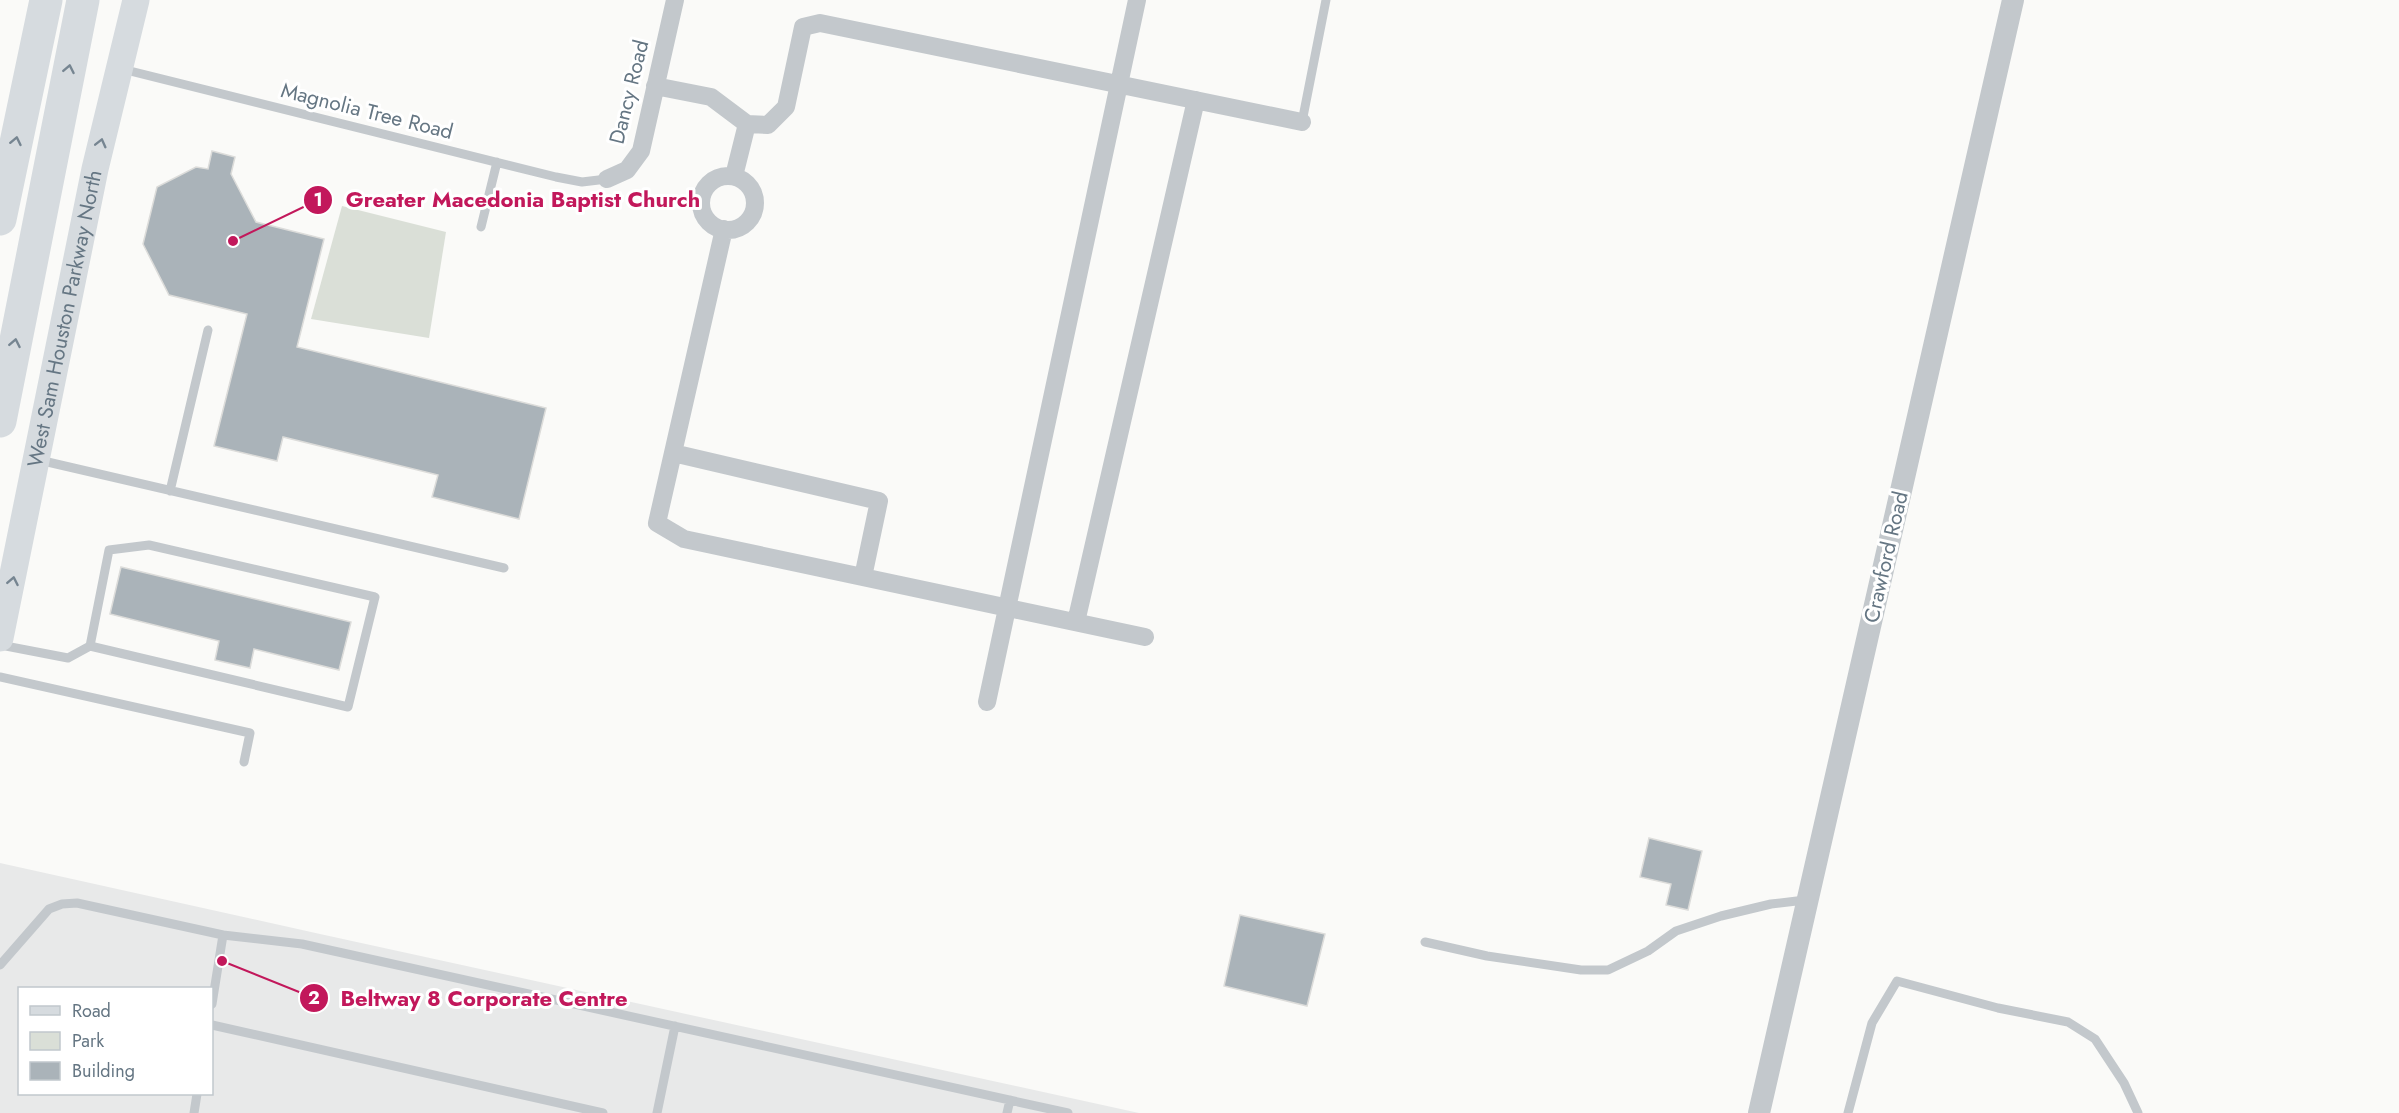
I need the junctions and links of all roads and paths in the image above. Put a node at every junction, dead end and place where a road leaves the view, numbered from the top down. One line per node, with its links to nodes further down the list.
1 (46, 0): 17 (highway, one-way to 1)
2 (83, 0): 21 (highway, one-way to 2)
3 (136, 0): 8 (main road, West Sam Houston Parkway North)
4 (675, 0): 10 (street, Dancy Road)
5 (1137, 0): 9 (street)
6 (1326, 0): 12 (lane)
7 (2013, 0): 36 (street, Crawford Road)
8 (120, 68): 14 (lane, Magnolia Tree Road); 23 (main road, West Sam Houston Parkway North, one-way to 8)
9 (1119, 84): 11 (street); 13 (street); 27 (street)
10 (655, 86): 13 (street); 16 (street, Dancy Road)
11 (1196, 100): 12 (street); 28 (street)
12 (1302, 122)
13 (747, 124): 15 (street)
14 (497, 162): 16 (lane, Magnolia Tree Road); 18 (lane)
15 (734, 176): 19 (street); 19 (street)
16 (606, 179)
17 (0, 219)
18 (481, 227)
19 (724, 229): 22 (street)
20 (208, 330): 24 (lane)
21 (0, 421)
22 (672, 453): 26 (street); 26 (street)
23 (37, 460): 24 (lane); 30 (main road, West Sam Houston Parkway North, one-way to 23)
24 (170, 490): 25 (lane)
25 (504, 568)
26 (863, 577): 27 (street)
27 (1007, 607): 28 (street); 34 (street)
28 (1076, 622): 29 (street)
29 (1145, 637)
30 (0, 638)
31 (0, 645): 32 (lane)
32 (90, 646): 32 (lane)
33 (0, 677): 35 (lane)
34 (987, 702)
35 (244, 762)
36 (1808, 900): 38 (lane); 50 (street, Crawford Road)
37 (223, 935): 39 (lane); 40 (lane); 42 (lane)
38 (1425, 942)
39 (0, 965)
40 (213, 998)
41 (213, 1025): 46 (lane)
42 (675, 1026): 44 (lane); 47 (lane)
43 (197, 1095): 45 (lane)
44 (1010, 1100): 48 (lane); 49 (lane)
45 (194, 1113)
46 (603, 1113)
47 (657, 1113)
48 (1007, 1113)
49 (1068, 1113)
50 (1759, 1113)
51 (1848, 1113): 52 (lane)
52 (2138, 1113)

